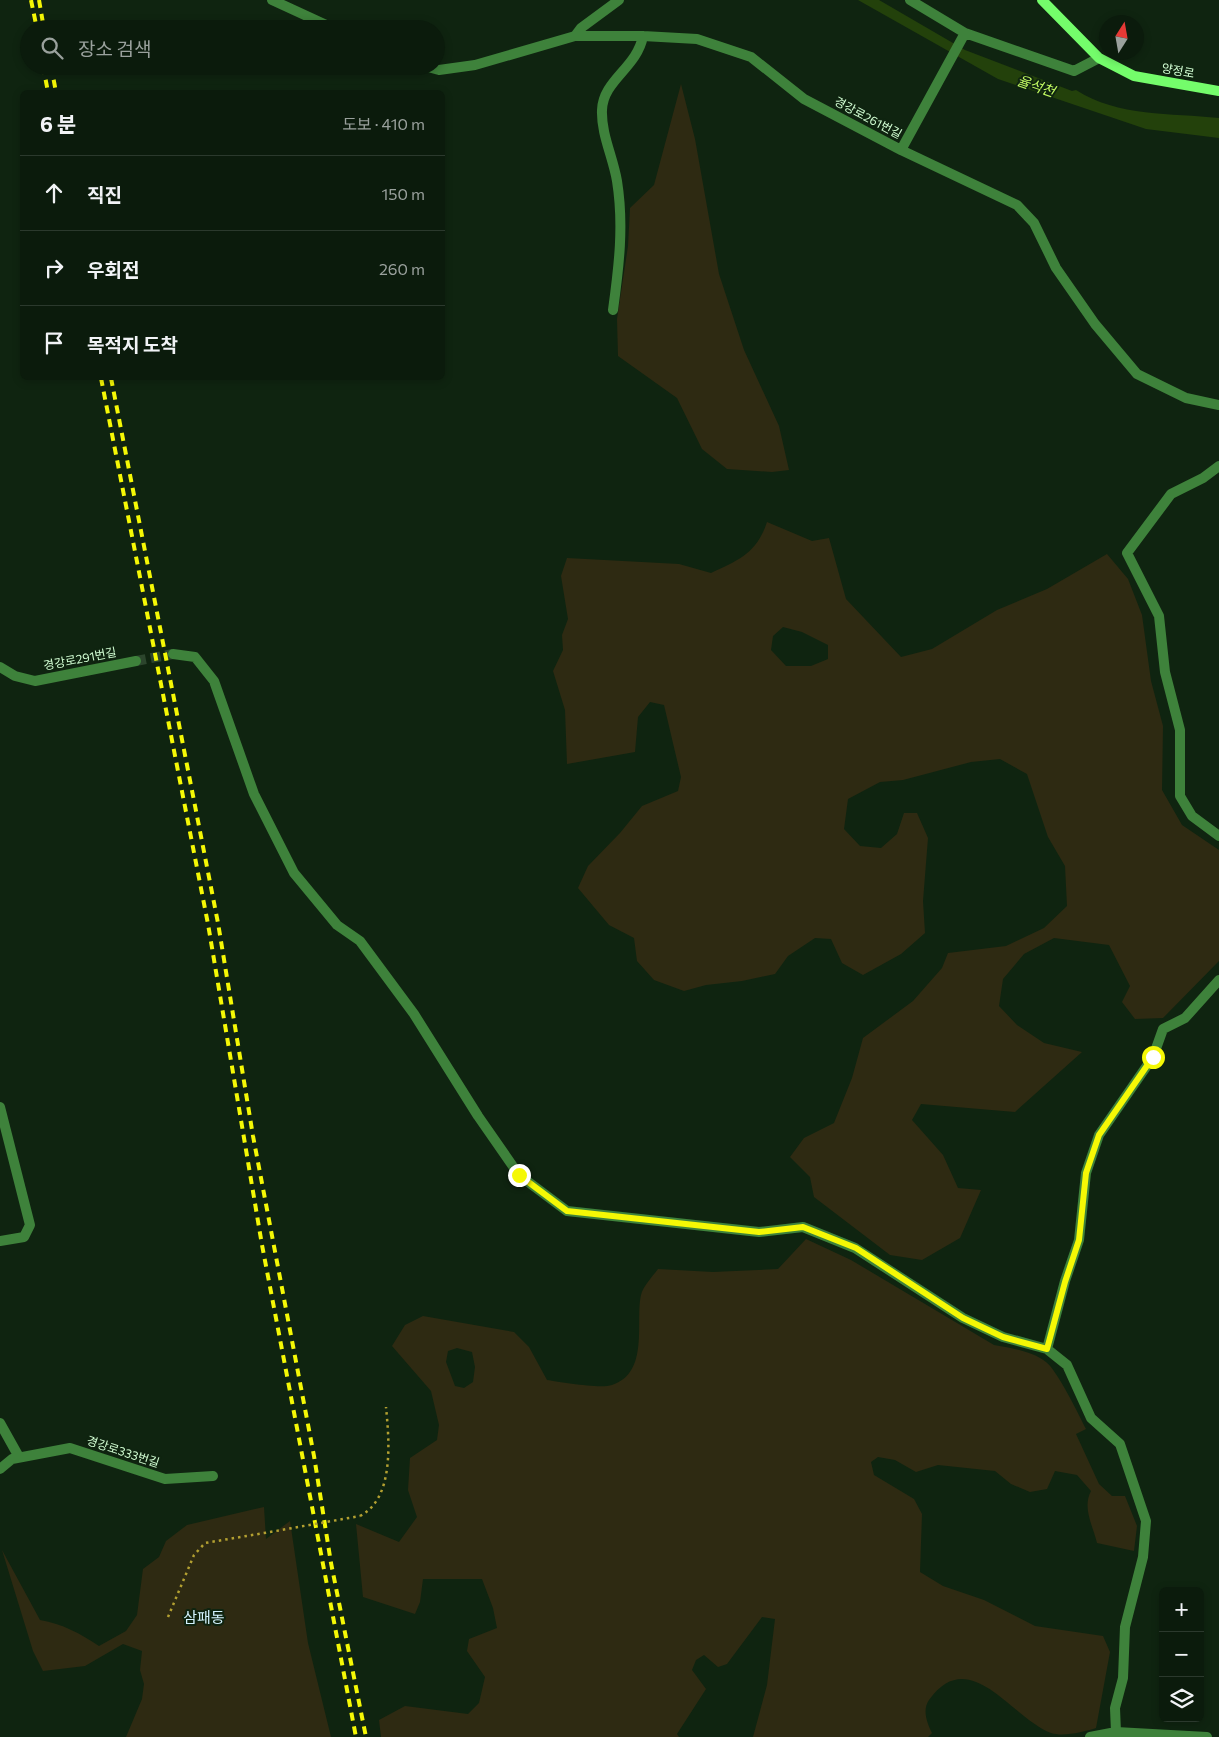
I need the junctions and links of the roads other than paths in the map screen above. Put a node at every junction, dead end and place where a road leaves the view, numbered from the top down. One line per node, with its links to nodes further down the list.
1 (272, 0): 5 (street)
2 (620, 0): 6 (street)
3 (910, 0): 8 (street)
4 (1042, 0): 9 (main road, 양정로)
5 (315, 20)
6 (575, 36): 7 (street, 경강로261번길); 11 (street, 경강로261번길)
7 (643, 36): 13 (street, 경강로261번길); 14 (street)
8 (963, 36): 9 (street); 13 (street)
9 (1099, 58)
10 (1103, 60): 12 (main road, 양정로)
11 (445, 69)
12 (1219, 90)
13 (901, 150): 15 (street, 경강로261번길)
14 (613, 310)
15 (1219, 405)
16 (1219, 466): 20 (street)
17 (173, 654): 24 (street)
18 (136, 661): 19 (street, 경강로291번길)
19 (0, 667)
20 (1219, 836)
21 (1219, 980): 24 (street)
22 (0, 1107): 23 (street)
23 (0, 1241)
24 (1047, 1349): 29 (street)
25 (0, 1423): 26 (street)
26 (19, 1458): 27 (street, 경강로333번길); 28 (street, 경강로333번길)
27 (0, 1469)
28 (213, 1476)
29 (1114, 1734): 30 (street); 31 (street)
30 (1090, 1737)
31 (1207, 1737)

